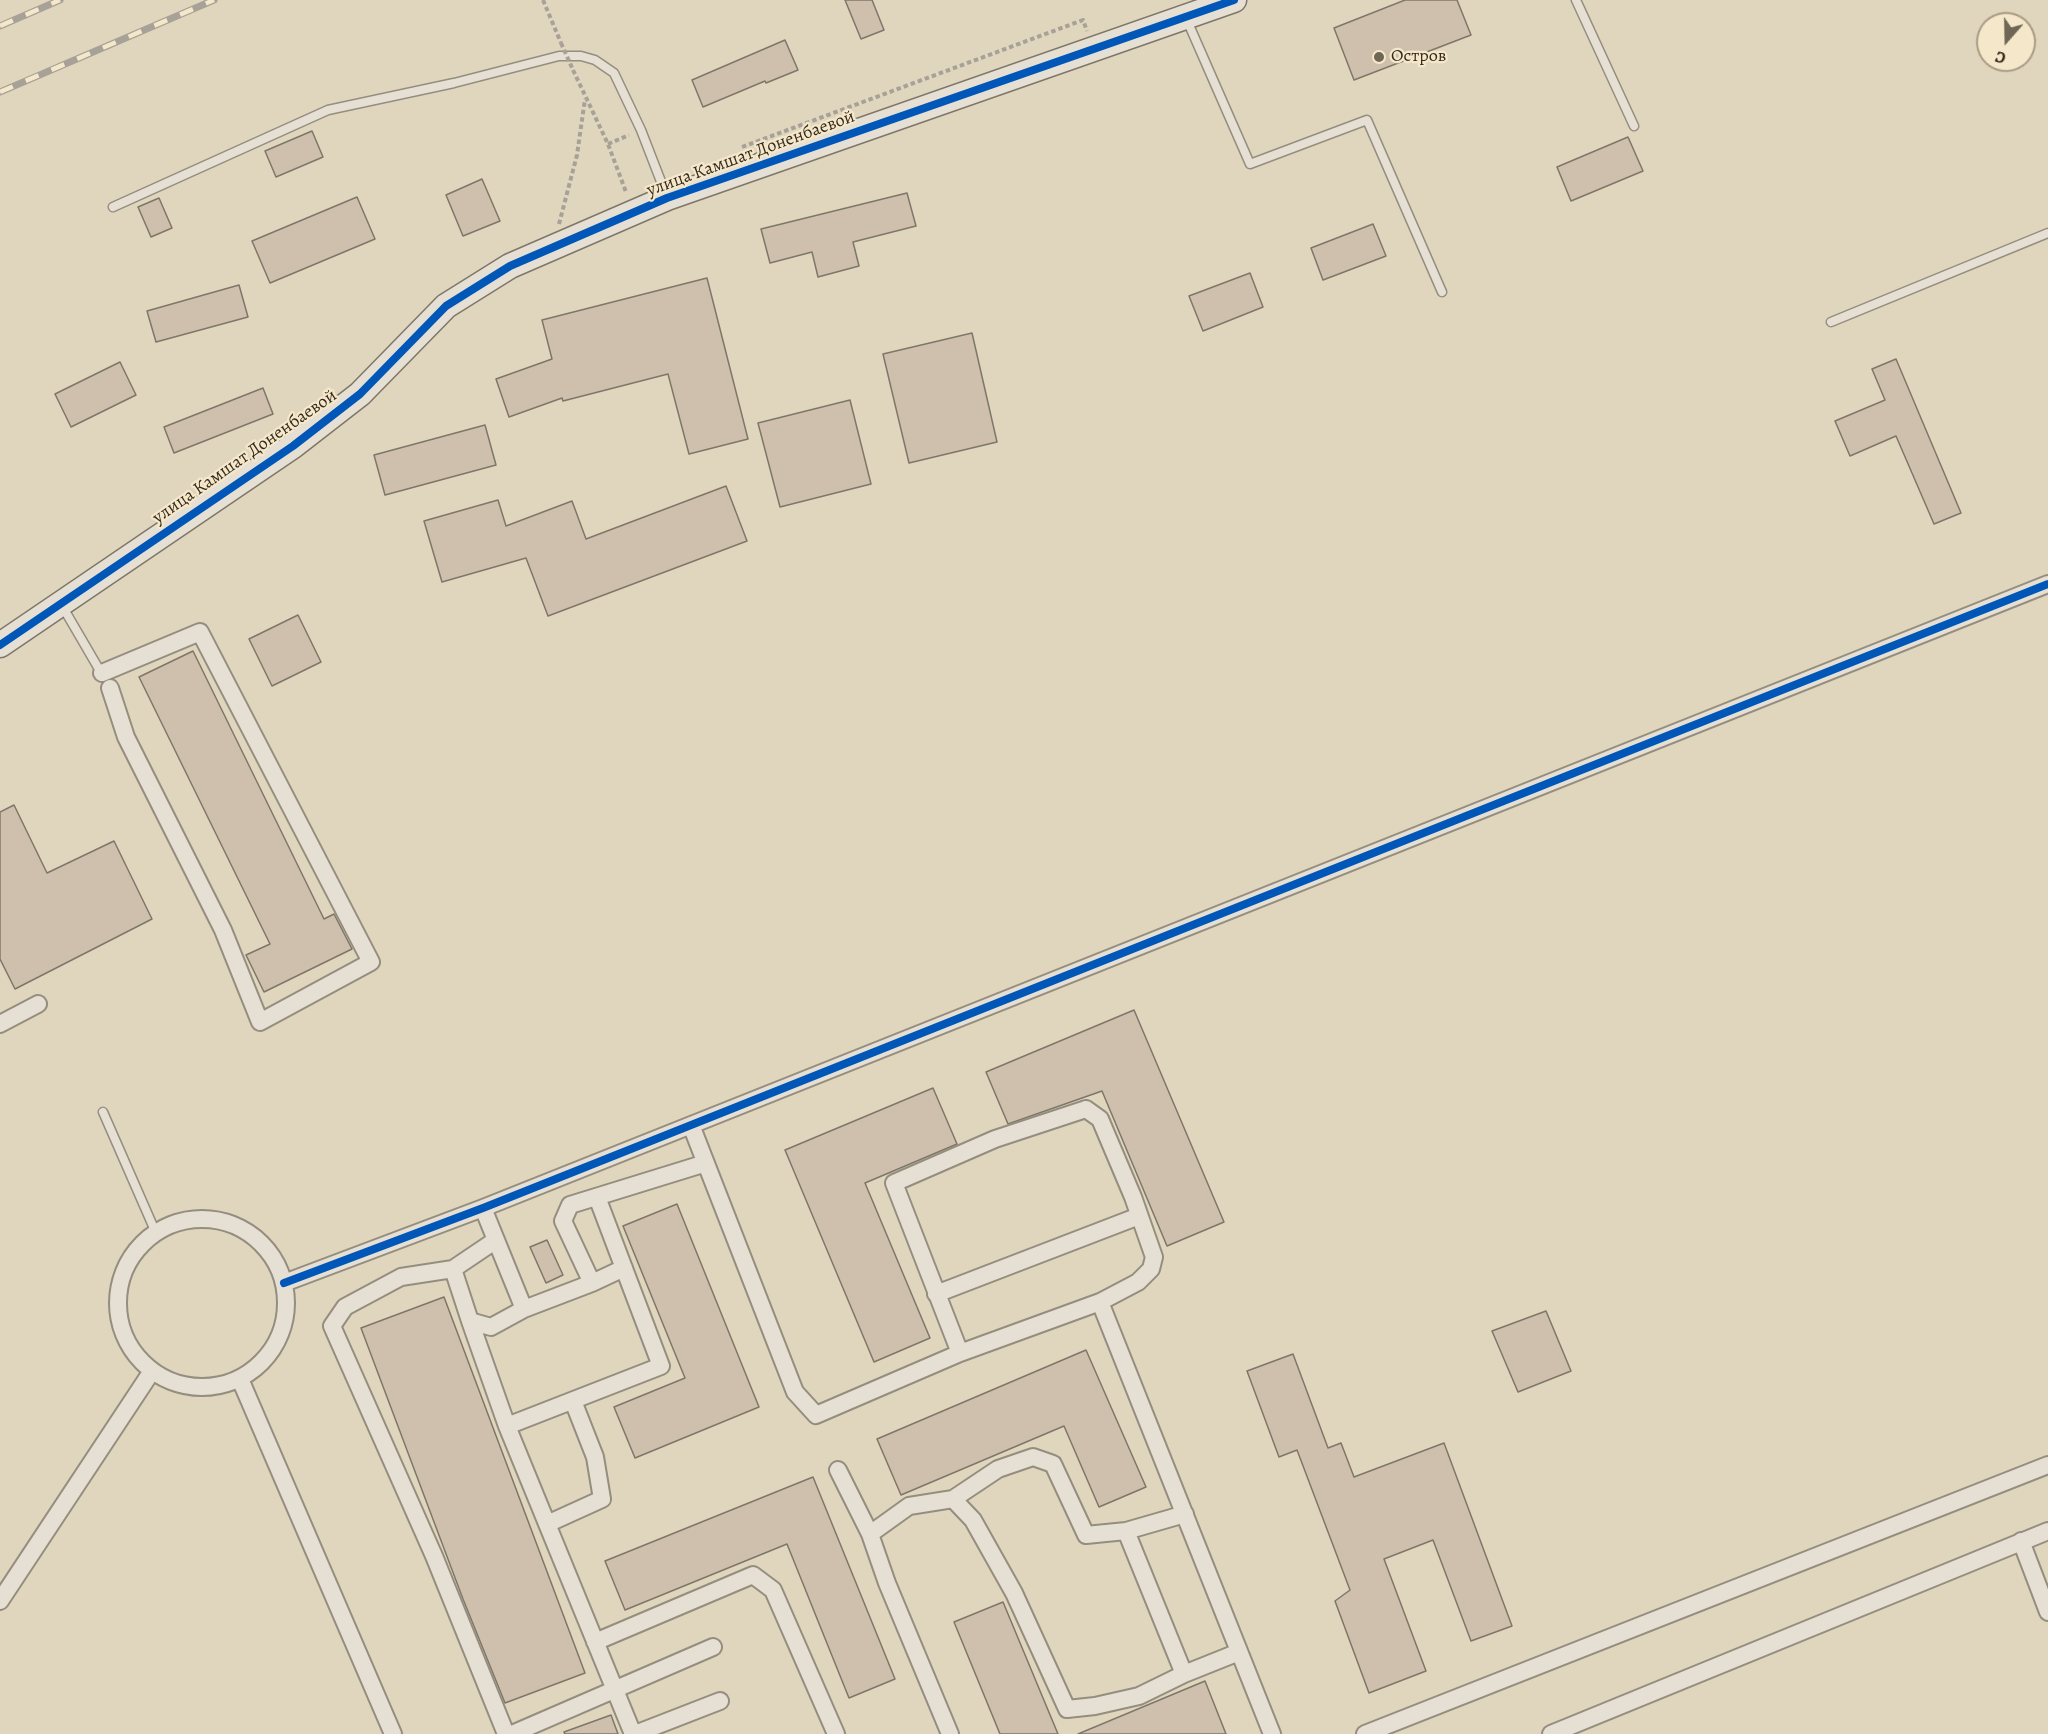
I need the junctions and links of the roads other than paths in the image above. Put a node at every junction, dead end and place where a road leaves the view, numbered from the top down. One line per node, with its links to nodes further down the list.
1 (1234, 0): 3 (street, улица Камшат Доненбаевой)
2 (1576, 0): 4 (lane)
3 (1186, 18): 5 (street, улица Камшат Доненбаевой); 8 (lane)
4 (1634, 126)
5 (667, 198): 6 (lane); 11 (street, улица Камшат Доненбаевой)
6 (113, 207)
7 (2048, 233): 9 (lane)
8 (1442, 292)
9 (1831, 322)
10 (2048, 584): 17 (street)
11 (61, 604): 12 (street, улица Камшат Доненбаевой); 13 (lane)
12 (0, 645)
13 (106, 680): 13 (street)
14 (39, 1004): 15 (street)
15 (0, 1024)
16 (103, 1112): 22 (lane)
17 (691, 1125): 18 (street); 20 (street)
18 (706, 1163): 19 (street); 32 (street)
19 (597, 1197): 24 (street); 26 (street)
20 (483, 1208): 23 (street); 27 (street)
21 (1139, 1216): 28 (street); 28 (street); 29 (street)
22 (156, 1233): 27 (street); 33 (street)
23 (496, 1240): 25 (street); 30 (street)
24 (624, 1268): 26 (street); 35 (street)
25 (453, 1269): 31 (street); 55 (street)
26 (592, 1282): 30 (street)
27 (284, 1283): 34 (street)
28 (936, 1294): 32 (street)
29 (1100, 1302): 32 (street); 40 (street)
30 (524, 1309): 31 (street)
31 (470, 1321): 36 (street)
32 (960, 1353)
33 (152, 1371): 34 (street); 46 (street)
34 (240, 1378): 54 (street)
35 (573, 1401): 36 (street); 41 (street)
36 (507, 1426): 41 (street)
37 (2048, 1465): 60 (street)
38 (838, 1470): 44 (street)
39 (953, 1499): 43 (street); 44 (street); 51 (street)
40 (1185, 1514): 43 (street); 50 (street)
41 (547, 1524): 48 (street)
42 (2048, 1530): 45 (street)
43 (1126, 1531): 51 (street)
44 (870, 1534): 58 (street)
45 (2021, 1541): 47 (street); 61 (street)
46 (0, 1601)
47 (2048, 1612)
48 (595, 1642): 52 (street); 57 (street)
49 (713, 1647): 52 (street)
50 (1239, 1652): 51 (street); 59 (street)
51 (1184, 1674)
52 (615, 1690): 55 (street); 56 (street)
53 (720, 1701): 56 (street)
54 (393, 1734)
55 (512, 1734)
56 (634, 1734)
57 (836, 1734)
58 (950, 1734)
59 (1272, 1734)
60 (1365, 1734)
61 (1551, 1734)

